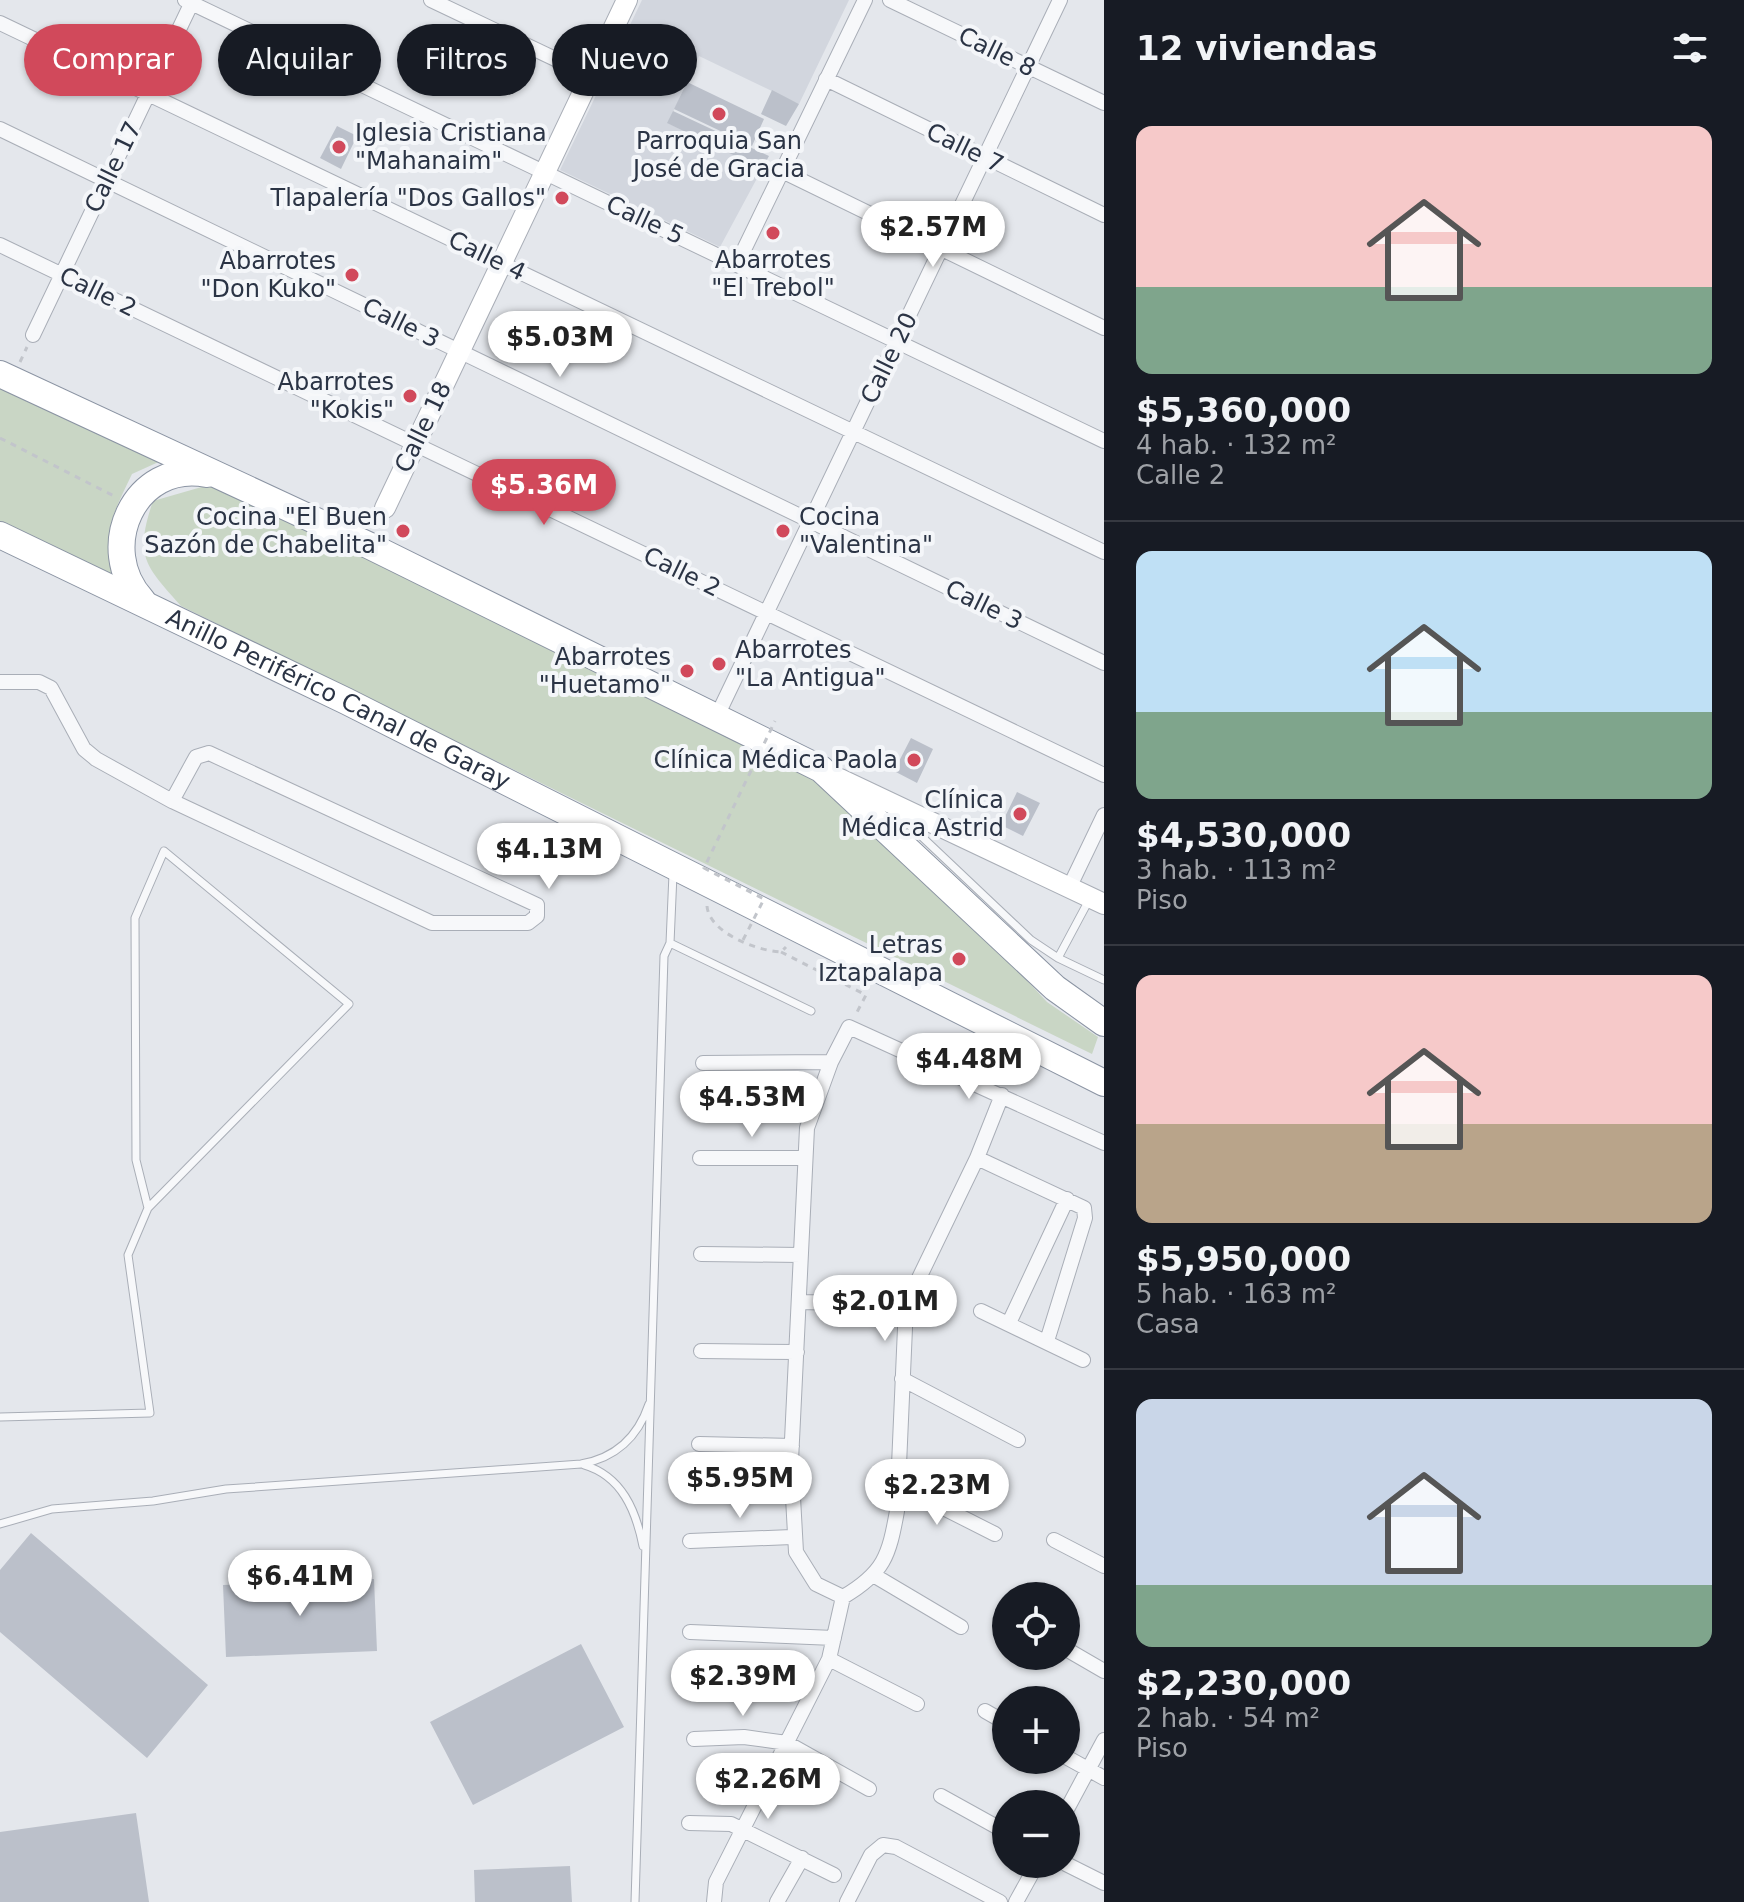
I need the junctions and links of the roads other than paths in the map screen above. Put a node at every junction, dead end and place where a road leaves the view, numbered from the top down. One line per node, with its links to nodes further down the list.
1 (431, 0): 11 (street)
2 (627, 0): 9 (street, Calle 18)
3 (865, 0): 13 (street)
4 (890, 0): 12 (street, Calle 8)
5 (1060, 0): 12 (street, Calle 20)
6 (190, 1): 8 (street, Calle 17); 21 (street, Calle 5)
7 (0, 23): 10 (street, Calle 4)
8 (180, 24)
9 (616, 24)
10 (24, 35)
11 (552, 57)
12 (1028, 68): 17 (street, Calle 8); 19 (street, Calle 20)
13 (826, 79): 19 (street, Calle 7); 20 (street)
14 (147, 96): 22 (street, Calle 17)
15 (152, 96): 27 (street, Calle 4)
16 (582, 96): 21 (street, Calle 18)
17 (1104, 103)
18 (0, 129): 22 (street, Calle 3)
19 (985, 158): 23 (street, Calle 7); 25 (street, Calle 20)
20 (782, 171): 25 (street); 26 (street)
21 (545, 173): 26 (street, Calle 5); 27 (street, Calle 18)
22 (107, 181): 28 (street, Calle 17); 32 (street, Calle 3)
23 (1104, 215)
24 (0, 245): 28 (street, Calle 2)
25 (940, 251): 29 (street); 31 (street, Calle 20)
26 (738, 262): 31 (street, Calle 5)
27 (502, 263): 32 (street, Calle 18); 34 (street, Calle 4)
28 (62, 274): 30 (street, Calle 17); 36 (street, Calle 2)
29 (1104, 328)
30 (33, 335)
31 (897, 342): 34 (street, Calle 20); 35 (street, Calle 5)
32 (459, 352): 36 (street, Calle 18); 39 (street, Calle 3)
33 (5, 377): 37 (highway)
34 (853, 432): 39 (street, Calle 20); 41 (street, Calle 4)
35 (1104, 441)
36 (415, 444): 38 (street, Calle 18); 43 (street, Calle 2)
37 (225, 479): 42 (highway); 46 (highway)
38 (385, 508)
39 (811, 521): 43 (street, Calle 20); 44 (street, Calle 3)
40 (0, 535): 42 (highway, Anillo Periférico Canal de Garay)
41 (1104, 552)
42 (143, 602): 52 (highway, Anillo Periférico Canal de Garay)
43 (766, 613): 46 (street, Calle 20); 48 (street, Calle 2)
44 (1104, 663)
45 (0, 682): 49 (street)
46 (717, 716): 47 (highway)
47 (821, 769): 50 (street); 59 (highway)
48 (1104, 775)
49 (172, 801): 49 (street)
50 (885, 802): 53 (street); 56 (lane)
51 (1104, 815): 53 (street)
52 (673, 868): 55 (lane); 62 (highway, Anillo Periférico Canal de Garay)
53 (1069, 888): 54 (street)
54 (1097, 901): 56 (lane)
55 (670, 943): 58 (lane); 81 (lane)
56 (1058, 958): 57 (lane)
57 (1104, 980)
58 (811, 1011)
59 (1104, 1023)
60 (831, 1062): 61 (street); 63 (street); 66 (street)
61 (703, 1063)
62 (1104, 1083)
63 (1002, 1095): 64 (street); 67 (street)
64 (1104, 1143)
65 (700, 1158): 66 (street)
66 (804, 1158): 71 (street)
67 (977, 1158): 68 (street); 73 (street)
68 (1067, 1199): 75 (street); 76 (street)
69 (148, 1208): 69 (lane); 82 (lane)
70 (701, 1254): 71 (street)
71 (801, 1255): 72 (street)
72 (802, 1302): 73 (street); 78 (street)
73 (906, 1305): 80 (street)
74 (981, 1311): 75 (street)
75 (1009, 1323): 76 (street)
76 (1047, 1341): 79 (street)
77 (701, 1351): 78 (street)
78 (797, 1352): 85 (street)
79 (1083, 1360)
80 (902, 1379): 83 (street); 87 (street)
81 (651, 1394): 86 (lane); 93 (lane)
82 (0, 1417)
83 (1018, 1440)
84 (699, 1444): 85 (street)
85 (792, 1446): 90 (street)
86 (581, 1464): 88 (lane); 93 (lane)
87 (898, 1485): 89 (street); 95 (street)
88 (0, 1524)
89 (995, 1534)
90 (792, 1537): 92 (street); 96 (street)
91 (1054, 1540): 94 (street)
92 (690, 1541)
93 (646, 1562): 123 (lane)
94 (1104, 1566)
95 (875, 1576): 96 (street); 97 (street)
96 (843, 1597): 99 (street)
97 (961, 1627)
98 (690, 1632): 99 (street)
99 (834, 1638): 101 (street)
100 (1080, 1657): 102 (street)
101 (829, 1659): 103 (street); 108 (street)
102 (1104, 1671)
103 (917, 1704)
104 (985, 1711): 105 (street)
105 (992, 1715)
106 (694, 1739): 108 (street)
107 (1104, 1740): 110 (street)
108 (787, 1743): 112 (street); 117 (street)
109 (1080, 1764): 110 (street)
110 (1089, 1769): 111 (street); 113 (street)
111 (1104, 1778)
112 (869, 1789)
113 (1078, 1790)
114 (941, 1796): 116 (street)
115 (689, 1823): 117 (street)
116 (992, 1824)
117 (743, 1831): 118 (street); 124 (street)
118 (802, 1858): 120 (street); 125 (street)
119 (1080, 1871): 122 (street)
120 (834, 1875)
121 (1029, 1878): 128 (street)
122 (1104, 1883)
123 (635, 1902)
124 (714, 1902)
125 (777, 1902)
126 (847, 1902): 127 (street)
127 (1000, 1902)
128 (1016, 1902)

